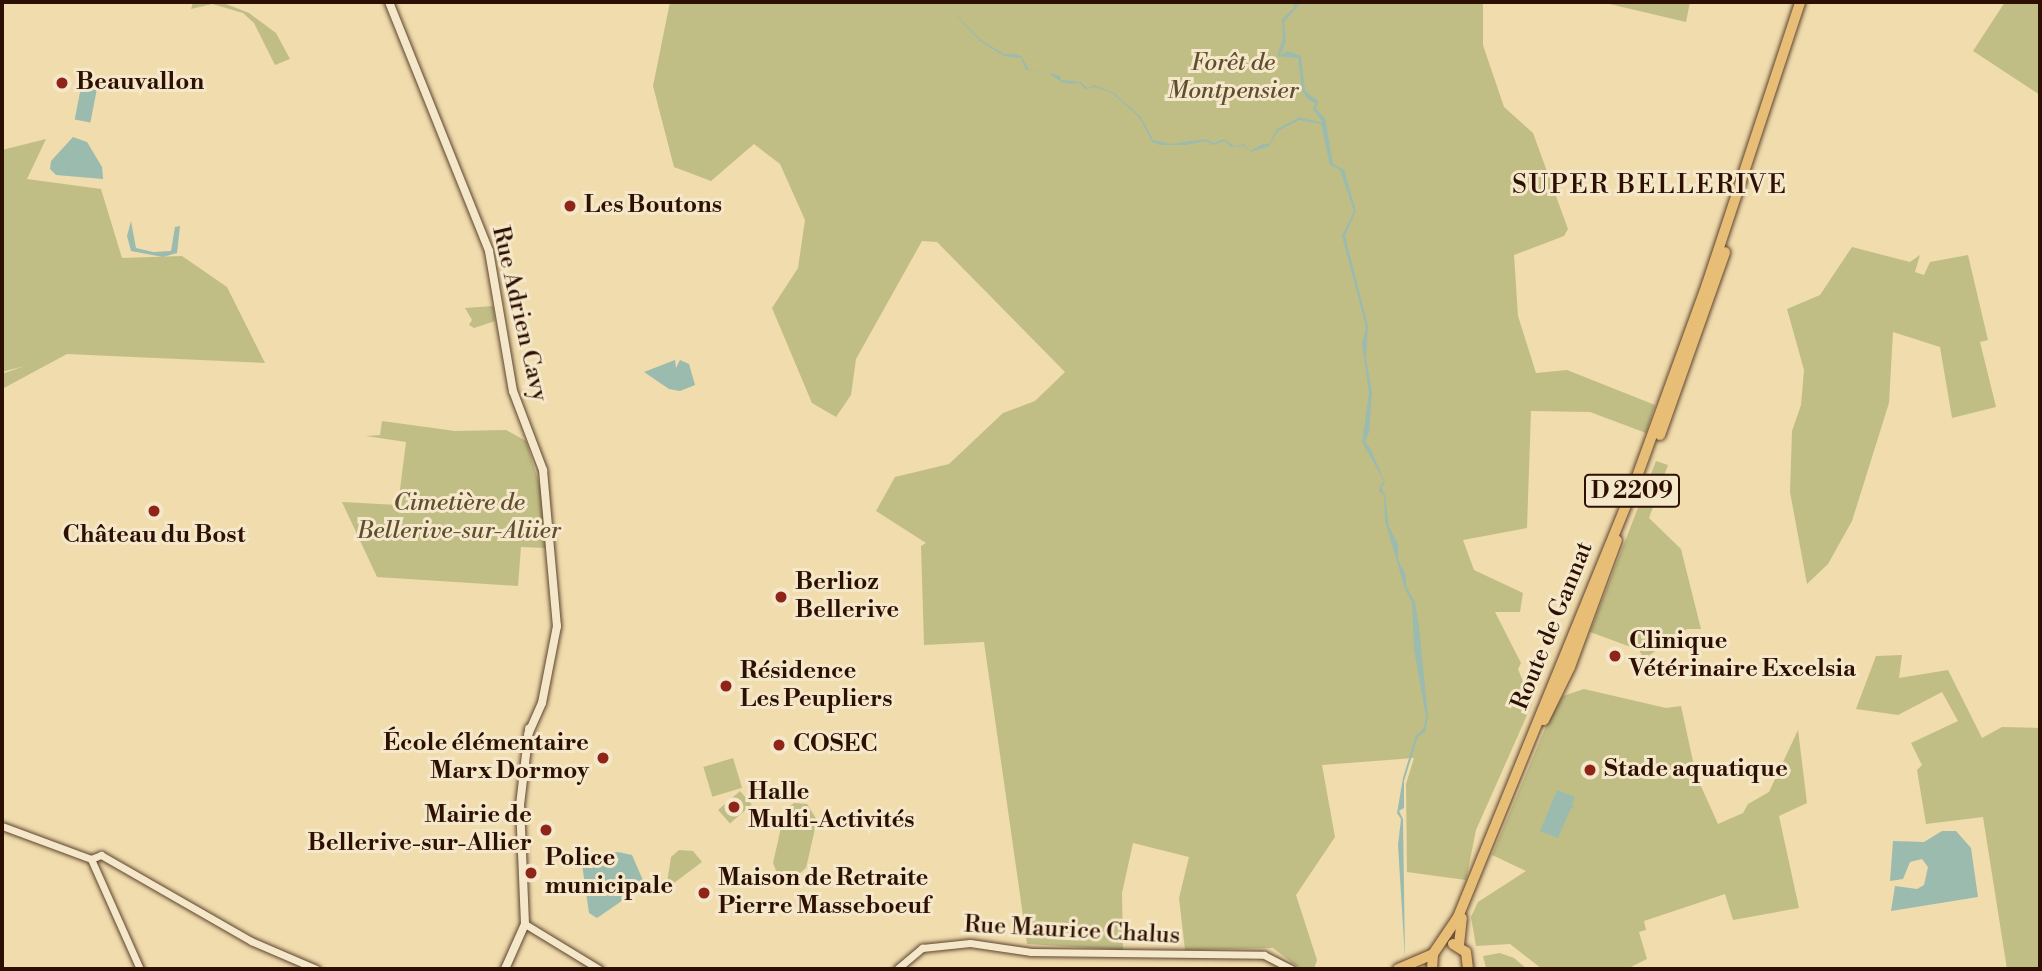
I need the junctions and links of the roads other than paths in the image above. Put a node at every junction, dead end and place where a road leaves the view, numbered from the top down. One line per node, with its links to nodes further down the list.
1 (389, 2): 7 (main road, Rue Adrien Cavy)
2 (1800, 2): 3 (main road, Route de Gannat / D 2209)
3 (1763, 117): 8 (main road, Route de Gannat / D 2209); 9 (main road, Route de Gannat / D 2209)
4 (2, 826): 5 (street)
5 (91, 859): 6 (street); 6 (street)
6 (101, 866): 11 (street); 12 (street)
7 (525, 924): 13 (main road); 14 (street)
8 (1459, 946): 9 (main road); 10 (main road)
9 (1436, 950): 17 (main road); 18 (main road)
10 (1469, 968)
11 (140, 969)
12 (316, 969)
13 (505, 969)
14 (599, 969)
15 (897, 969): 16 (street, Rue Maurice Chalus)
16 (1292, 969)
17 (1398, 969)
18 (1432, 969)

